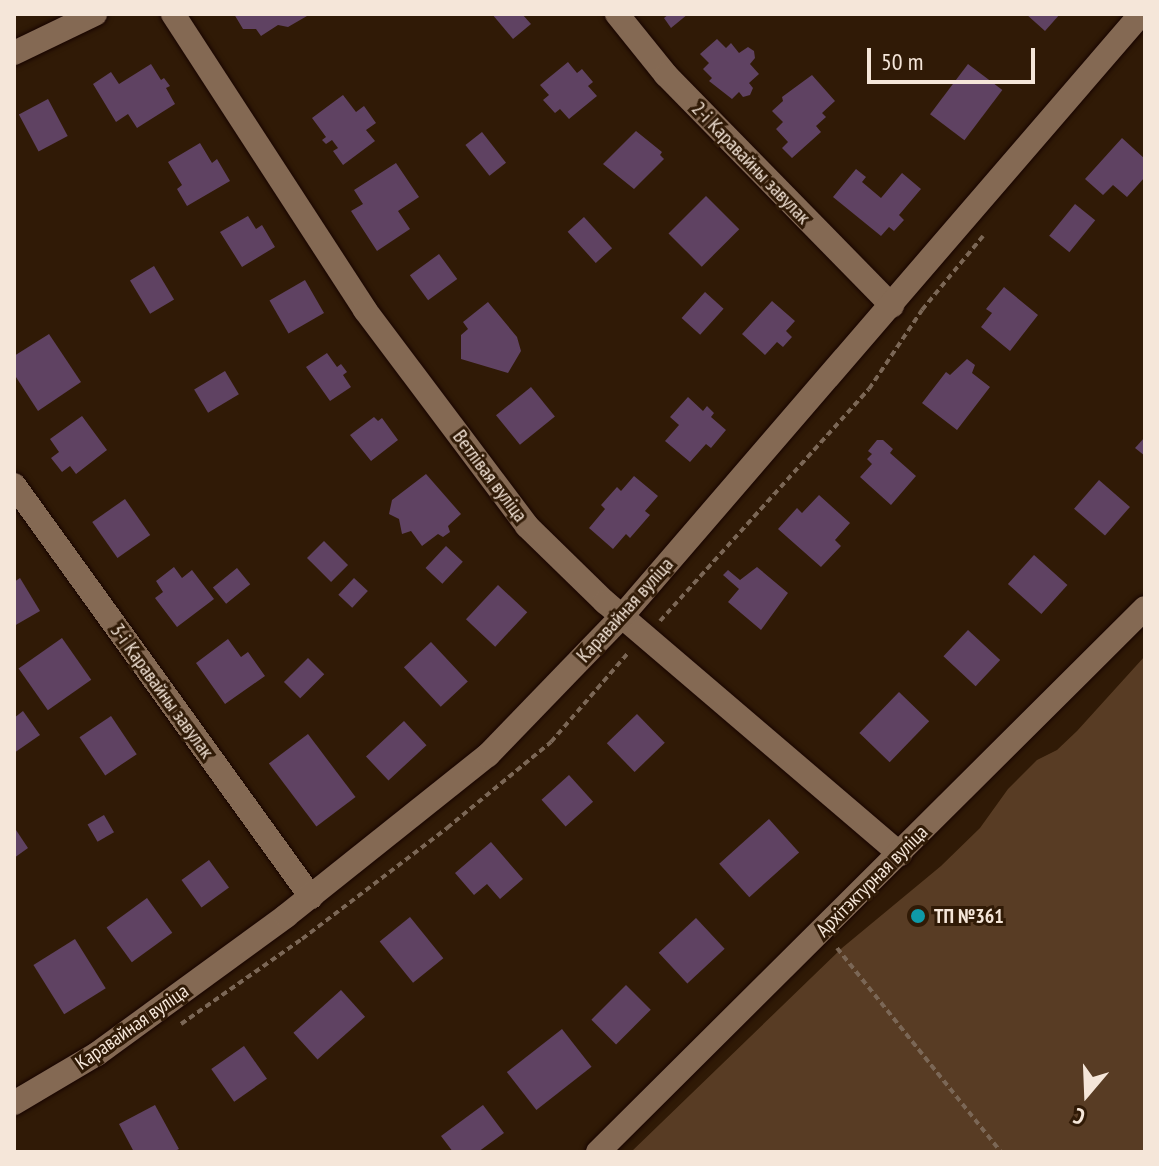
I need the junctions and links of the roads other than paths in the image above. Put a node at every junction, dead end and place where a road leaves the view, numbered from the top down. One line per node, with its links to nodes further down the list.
1 (95, 14): 5 (street)
2 (173, 14): 9 (street, Ветлівая вуліца)
3 (617, 14): 6 (street, 2-і Каравайны завулак)
4 (1141, 14): 6 (street, Каравайная вуліца)
5 (14, 53)
6 (892, 306): 9 (street, Каравайная вуліца)
7 (14, 485): 11 (street, 3-і Каравайны завулак)
8 (1145, 608): 10 (street, Архітэктурная вуліца)
9 (623, 615): 10 (street, Ветлівая вуліца); 11 (street, Каравайная вуліца)
10 (900, 854): 13 (street, Архітэктурная вуліца)
11 (311, 897): 12 (street, Каравайная вуліца)
12 (14, 1103)
13 (598, 1152)

